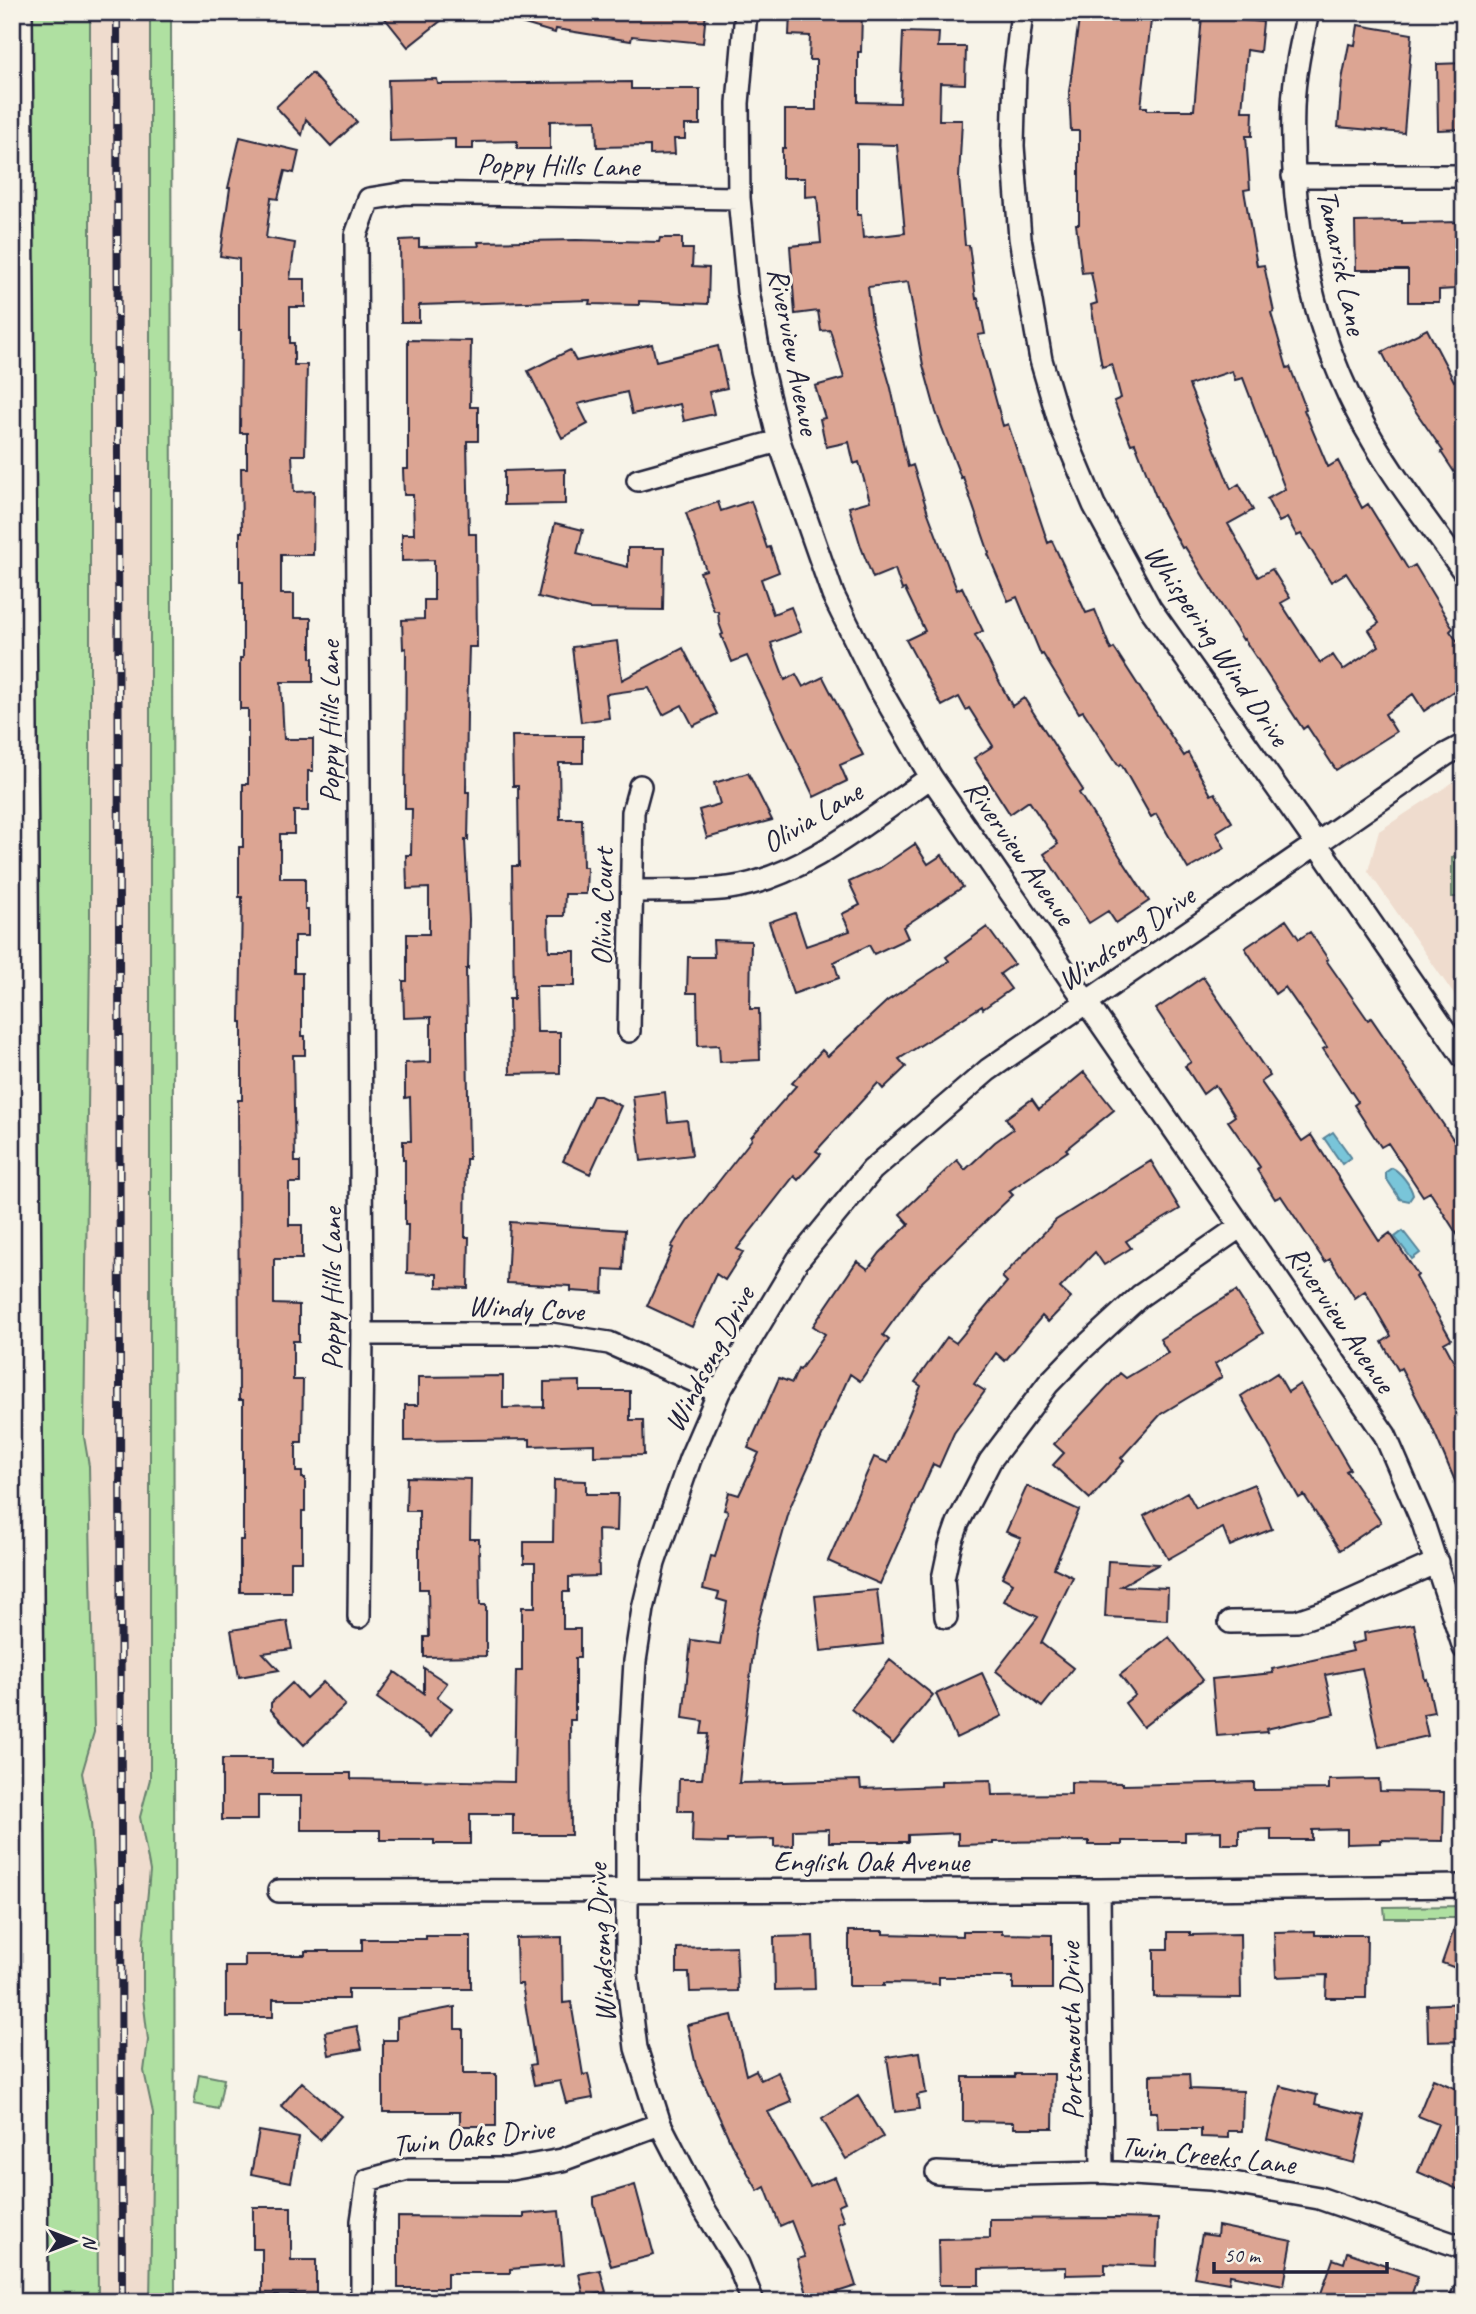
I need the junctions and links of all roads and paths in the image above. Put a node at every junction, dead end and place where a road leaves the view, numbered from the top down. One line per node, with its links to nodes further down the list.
1 (15, 12): 36 (main road)
2 (746, 12): 7 (street, Riverview Avenue)
3 (1022, 12): 14 (street, Whispering Wind Drive)
4 (1308, 12): 5 (street, Tamarisk Lane)
5 (1293, 176): 6 (street); 10 (street, Tamarisk Lane)
6 (1464, 176)
7 (739, 198): 8 (street, Riverview Avenue); 20 (street, Poppy Hills Lane)
8 (779, 441): 9 (street); 12 (street, Riverview Avenue)
9 (638, 480)
10 (1464, 572)
11 (1464, 745): 14 (street, Windsong Drive)
12 (931, 777): 15 (street, Olivia Lane); 16 (street, Riverview Avenue)
13 (640, 786): 15 (street, Olivia Court)
14 (1316, 843): 16 (street, Windsong Drive); 18 (street, Whispering Wind Drive)
15 (632, 891): 17 (street, Olivia Court)
16 (1087, 1002): 19 (street, Riverview Avenue); 21 (street, Windsong Drive)
17 (629, 1031)
18 (1464, 1058)
19 (1241, 1226): 22 (street, Riverview Avenue); 24 (street)
20 (362, 1335): 21 (street, Windy Cove); 23 (street, Poppy Hills Lane)
21 (719, 1392): 30 (street, Windsong Drive)
22 (1437, 1562): 25 (street); 26 (street, Riverview Avenue)
23 (359, 1617)
24 (946, 1617)
25 (1230, 1622)
26 (1464, 1648)
27 (1464, 1886): 28 (street, English Oak Avenue)
28 (1099, 1890): 30 (street, English Oak Avenue); 32 (street, Portsmouth Drive)
29 (279, 1891): 30 (street, English Oak Avenue)
30 (626, 1891): 31 (street, Windsong Drive)
31 (660, 2123): 37 (street, Twin Oaks Drive); 38 (street, Windsong Drive)
32 (1102, 2172): 33 (street, Twin Creeks Lane); 34 (street, Twin Creeks Lane)
33 (937, 2173)
34 (1464, 2248)
35 (1464, 2294): 39 (street)
36 (31, 2302)
37 (362, 2302)
38 (754, 2302)
39 (1460, 2302)

